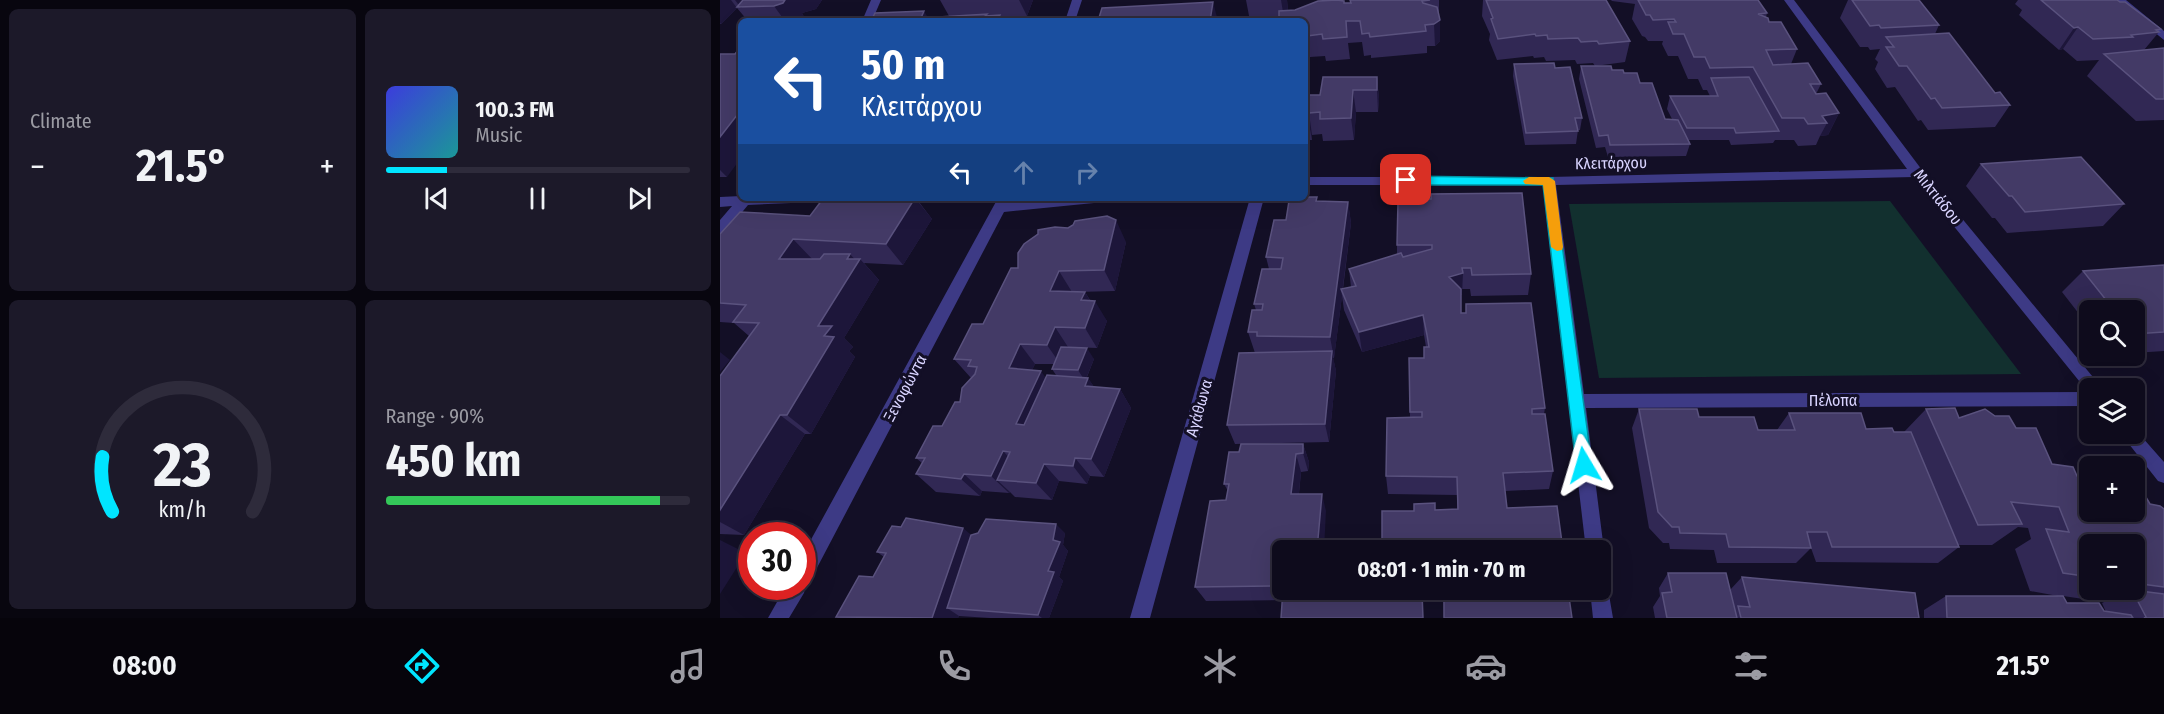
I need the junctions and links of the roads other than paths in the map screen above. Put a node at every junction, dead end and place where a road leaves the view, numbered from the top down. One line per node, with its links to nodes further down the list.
1 (876, 0): 5 (street)
2 (1077, 0): 6 (street)
3 (1789, 0): 8 (street, Μιλτιάδου)
4 (2120, 0): 7 (street)
5 (868, 18)
6 (1071, 18)
7 (2164, 37)
8 (1917, 173): 10 (street, Κλειτάρχου); 18 (street, Μιλτιάδου)
9 (1308, 181): 10 (street, Κλειτάρχου)
10 (1549, 181): 20 (street)
11 (738, 201): 15 (street)
12 (745, 201): 17 (street)
13 (1039, 201): 16 (street)
14 (1256, 201): 28 (street, Αγάθωνα)
15 (720, 202)
16 (1003, 203): 24 (street, Ξενοφώντα)
17 (720, 229)
18 (2086, 378)
19 (2079, 399): 20 (street, Πέλοπα)
20 (1576, 400): 23 (street)
21 (2139, 444): 22 (street)
22 (2164, 475)
23 (1594, 540)
24 (816, 550)
25 (789, 600): 27 (street)
26 (1601, 600): 29 (street)
27 (778, 618)
28 (1140, 618)
29 (1603, 618)

